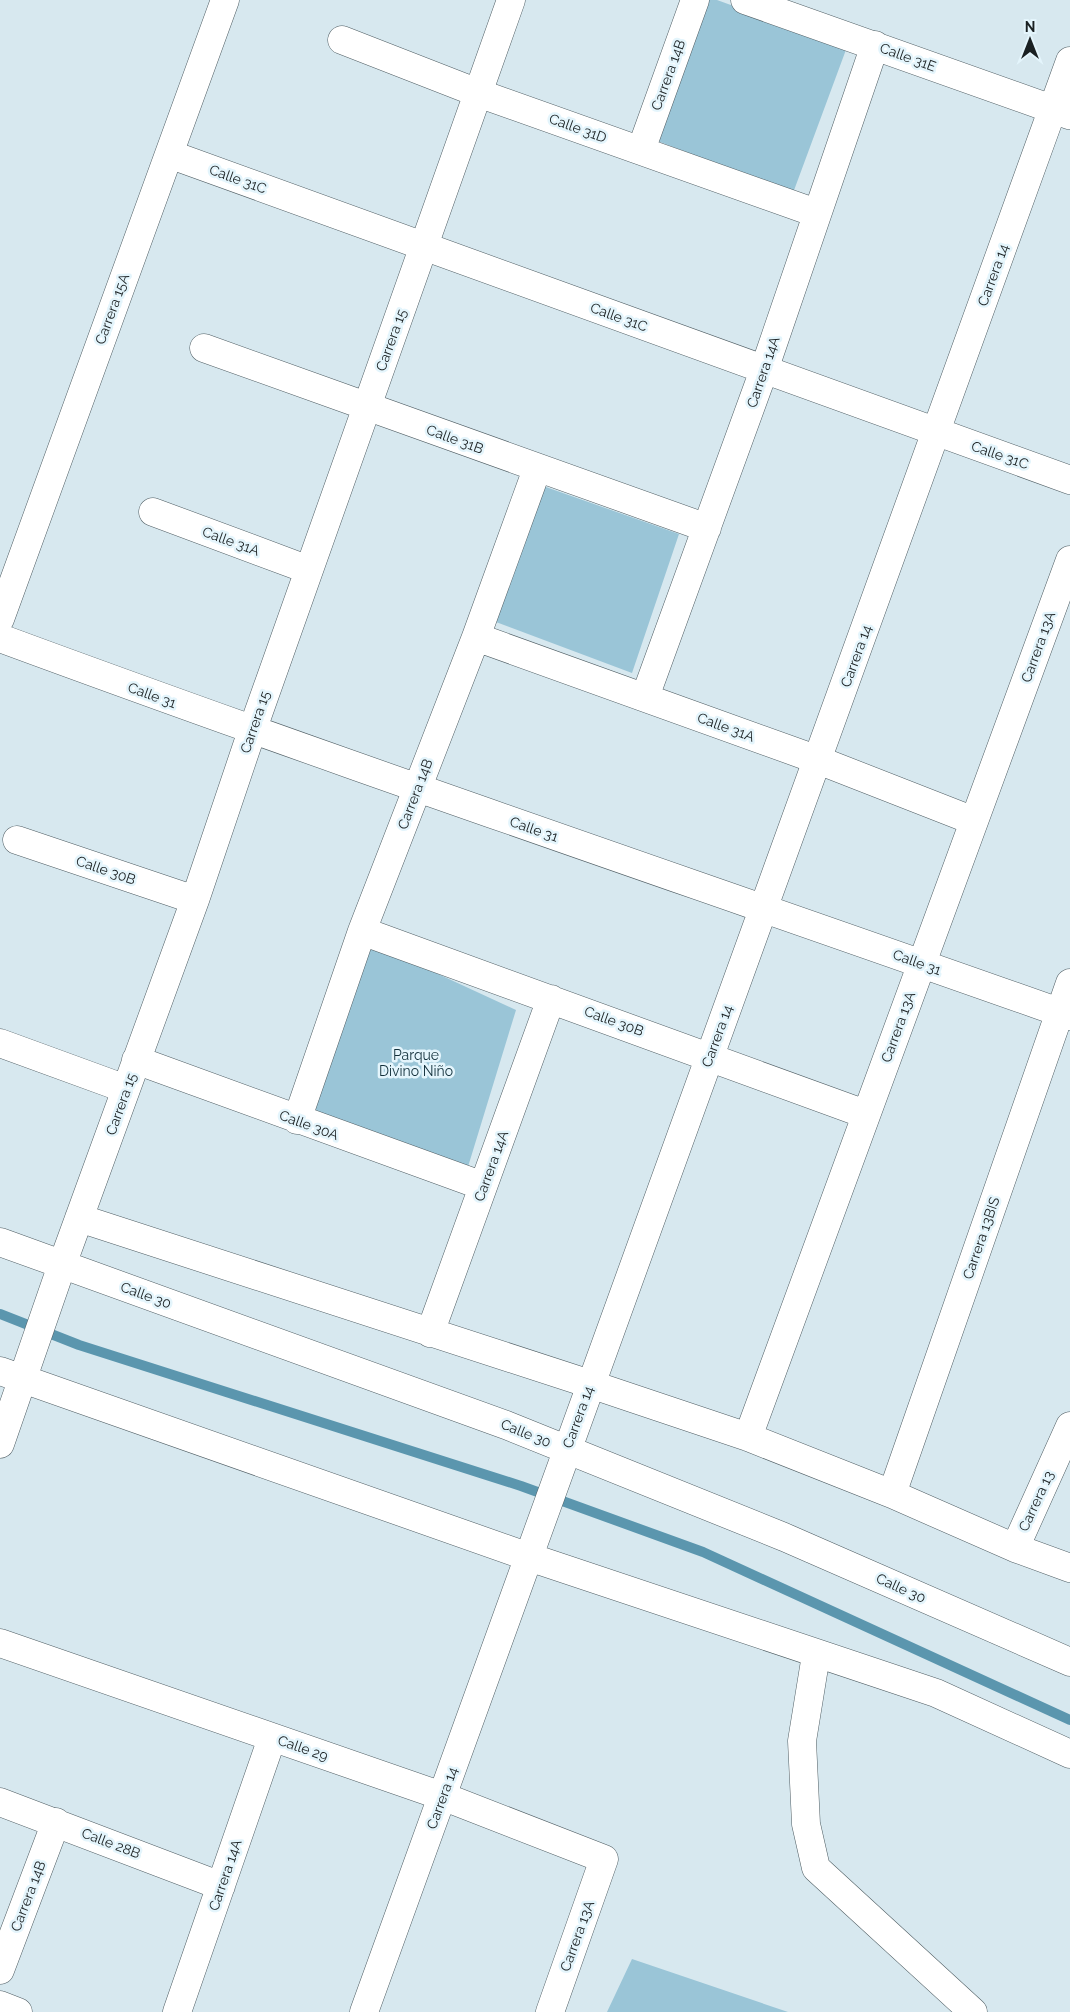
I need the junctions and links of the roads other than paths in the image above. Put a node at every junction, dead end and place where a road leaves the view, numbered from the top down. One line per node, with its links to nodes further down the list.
1 (225, 0): 11 (street, Carrera 15A)
2 (511, 0): 8 (street, Carrera 15)
3 (694, 0): 10 (street, Carrera 14B)
4 (745, 0): 6 (street, Calle 31E)
5 (342, 40): 8 (street, Calle 31D)
6 (875, 46): 9 (street, Calle 31E); 12 (street, Carrera 14A)
7 (1070, 61): 9 (street, Carrera 14)
8 (478, 92): 10 (street, Calle 31D); 13 (street, Carrera 15)
9 (1061, 112): 17 (street, Carrera 14)
10 (641, 150): 12 (street, Calle 31D)
11 (169, 154): 13 (street, Calle 31C); 24 (street, Carrera 15A)
12 (816, 213): 15 (street, Carrera 14A)
13 (424, 247): 15 (street, Calle 31C); 16 (street, Carrera 15)
14 (204, 348): 16 (street, Calle 31B)
15 (764, 370): 17 (street, Calle 31C); 21 (street, Carrera 14A)
16 (367, 407): 18 (street, Calle 31B); 23 (street, Carrera 15)
17 (937, 433): 19 (street, Calle 31C); 29 (street, Carrera 14)
18 (537, 469): 21 (street, Calle 31B); 25 (street, Carrera 14B)
19 (1070, 480)
20 (153, 512): 23 (street, Calle 31A)
21 (706, 528): 27 (street, Carrera 14A)
22 (1070, 560): 31 (street, Carrera 13A)
23 (309, 570): 28 (street, Carrera 15)
24 (0, 618)
25 (476, 637): 27 (street, Calle 31A); 30 (street, Carrera 14B)
26 (0, 638): 28 (street, Calle 31)
27 (645, 697): 29 (street, Calle 31A)
28 (252, 731): 30 (street, Calle 31); 33 (street, Carrera 15)
29 (818, 760): 31 (street, Calle 31A); 34 (street, Carrera 14)
30 (418, 788): 34 (street, Calle 31); 35 (street, Carrera 14B)
31 (974, 821): 36 (street, Carrera 13A)
32 (17, 840): 33 (street, Calle 30B)
33 (195, 900): 42 (street, Carrera 15)
34 (764, 908): 36 (street, Calle 31); 41 (street, Carrera 14)
35 (362, 931): 38 (street, Calle 30B); 45 (street, Carrera 14B)
36 (921, 964): 39 (street, Calle 31); 44 (street, Carrera 13A)
37 (1070, 983): 39 (street, Carrera 13BIS)
38 (551, 999): 41 (street, Calle 30B); 46 (street, Carrera 14A)
39 (1065, 1014): 57 (street, Carrera 13BIS)
40 (0, 1043): 43 (street)
41 (710, 1056): 44 (street, Calle 30B); 52 (street, Carrera 14)
42 (136, 1060): 43 (street, Carrera 15); 45 (street, Calle 30A)
43 (126, 1089): 47 (street, Carrera 15)
44 (865, 1114): 54 (street, Carrera 13A)
45 (297, 1120): 46 (street, Calle 30A)
46 (483, 1186): 50 (street, Carrera 14A)
47 (79, 1218): 49 (street, Carrera 15); 50 (street)
48 (0, 1242): 49 (street, Calle 30)
49 (62, 1265): 51 (street, Carrera 15); 56 (street, Calle 30)
50 (430, 1333): 52 (street)
51 (18, 1369): 55 (street, Carrera 15); 59 (street)
52 (590, 1384): 54 (street); 56 (street, Carrera 14)
53 (1070, 1426): 58 (street, Carrera 13)
54 (748, 1438): 57 (street)
55 (0, 1444)
56 (563, 1461): 59 (street, Carrera 14); 63 (street, Calle 30)
57 (892, 1494): 58 (street)
58 (1015, 1548): 60 (street)
59 (529, 1557): 62 (street); 66 (street, Carrera 14)
60 (1070, 1568)
61 (0, 1644): 64 (street, Calle 29)
62 (816, 1655): 65 (street); 77 (street)
63 (1070, 1662)
64 (272, 1738): 66 (street, Calle 29); 70 (street, Carrera 14A)
65 (1070, 1754)
66 (442, 1796): 69 (street, Calle 29); 75 (street, Carrera 14)
67 (0, 1802): 68 (street, Calle 28B)
68 (56, 1822): 70 (street, Calle 28B); 71 (street, Carrera 14B)
69 (604, 1860): 76 (street, Carrera 13A)
70 (221, 1886): 74 (street, Carrera 14A)
71 (0, 1970)
72 (0, 2005): 73 (street)
73 (18, 2012)
74 (177, 2012)
75 (364, 2012)
76 (550, 2012)
77 (973, 2012)

